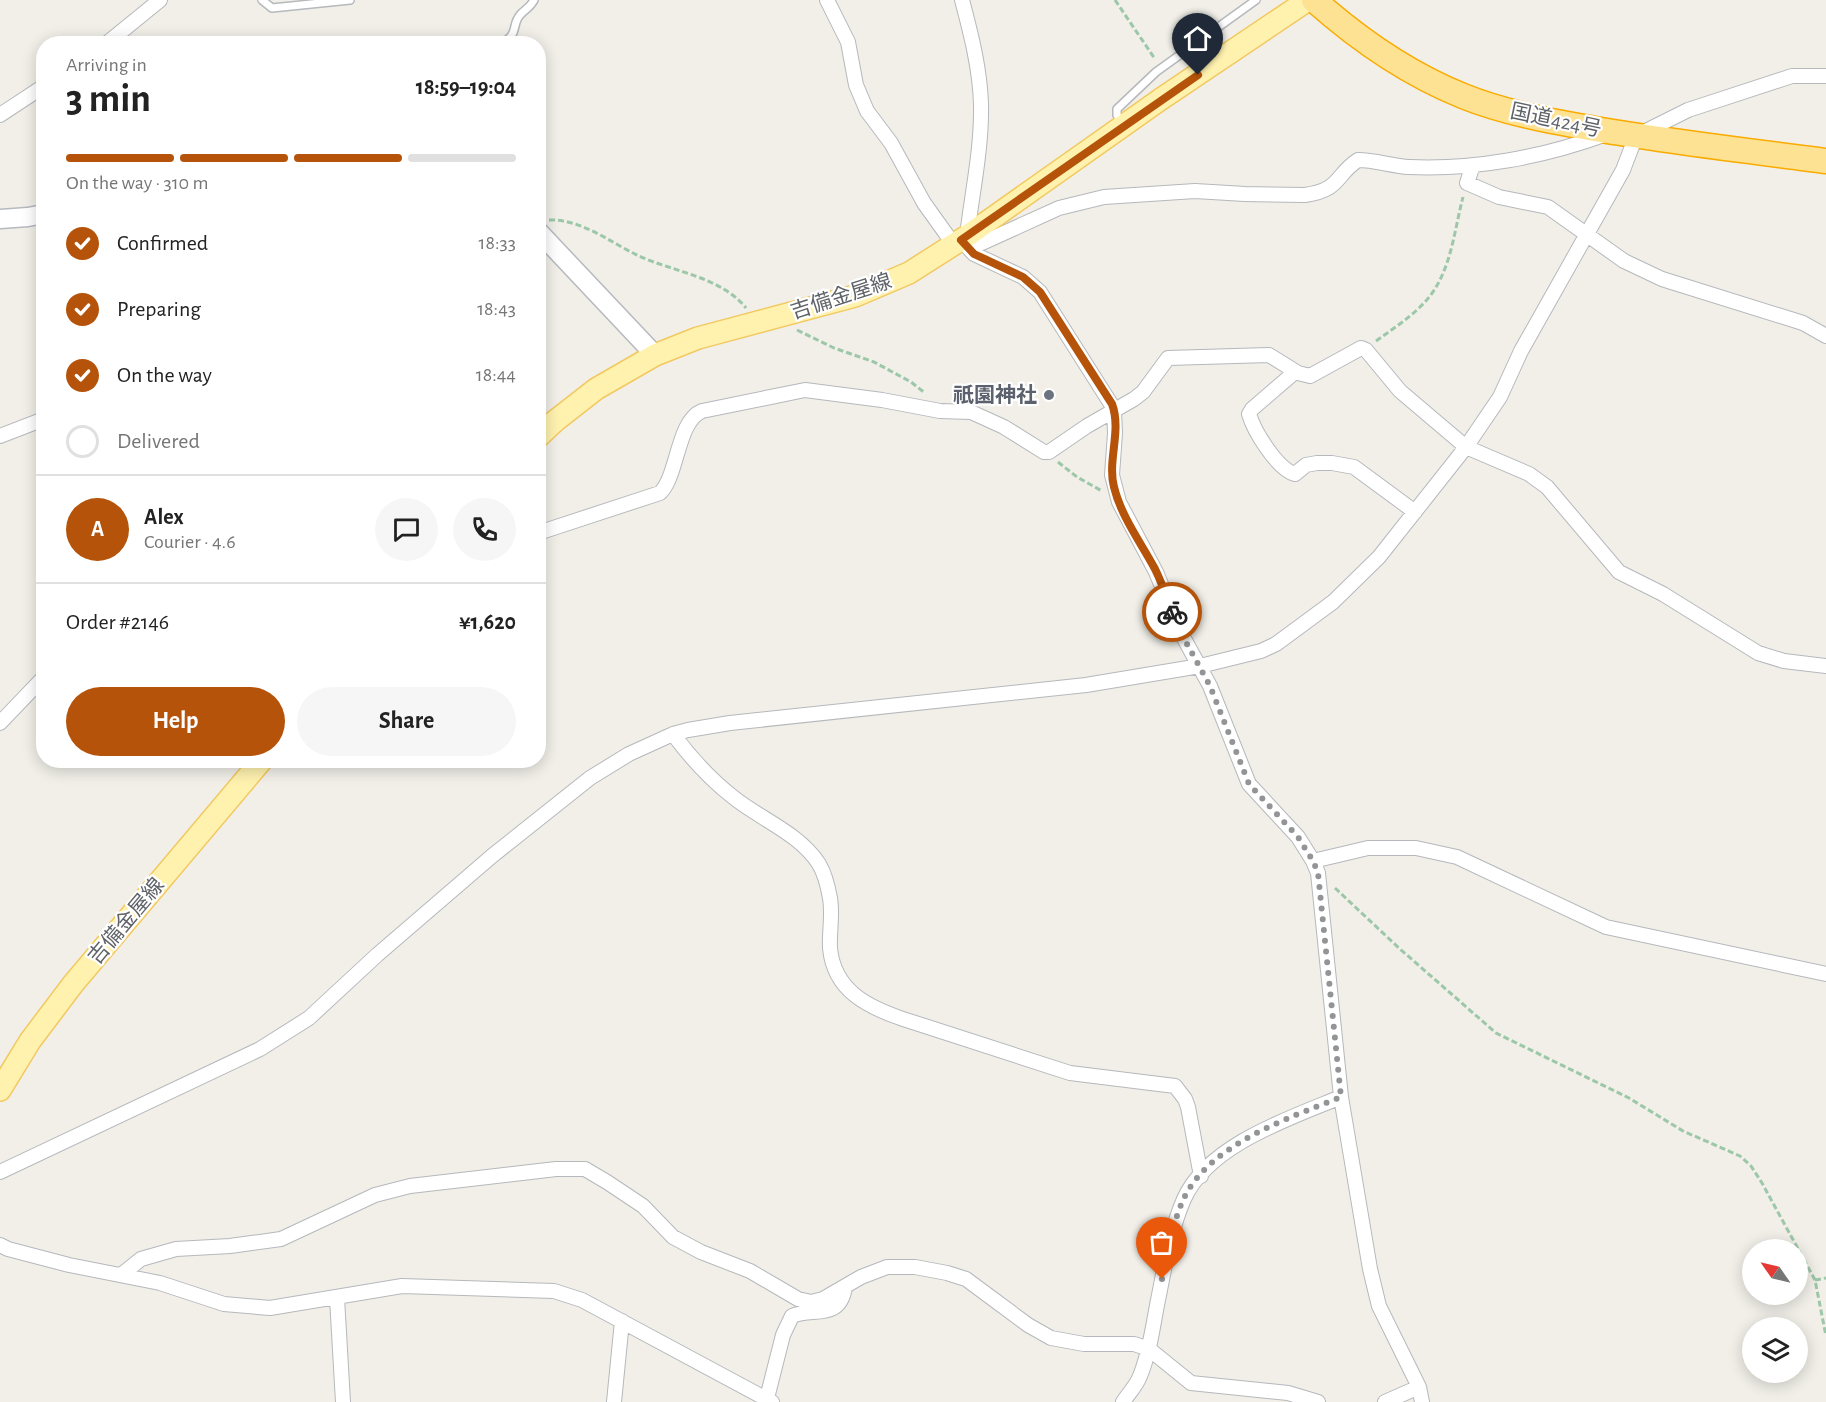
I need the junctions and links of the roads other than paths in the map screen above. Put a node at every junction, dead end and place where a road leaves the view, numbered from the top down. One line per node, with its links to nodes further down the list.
1 (160, 0): 10 (street)
2 (262, 0): 3 (lane)
3 (350, 0)
4 (534, 0): 11 (lane)
5 (827, 0): 24 (street)
6 (962, 0): 24 (street)
7 (1256, 0): 15 (lane)
8 (1308, 0): 15 (main road, 吉備金屋線)
9 (1314, 0): 16 (highway, 国道424号)
10 (116, 36)
11 (512, 36)
12 (1826, 76): 17 (street)
13 (36, 91): 14 (street)
14 (0, 115)
15 (1124, 126): 24 (main road, 吉備金屋線)
16 (1611, 132): 17 (highway, 国道424号); 19 (street)
17 (1636, 136): 18 (highway, 国道424号); 23 (street)
18 (1826, 162)
19 (1473, 165): 23 (street); 24 (street)
20 (36, 216): 21 (street)
21 (0, 219)
22 (546, 229): 26 (street)
23 (1586, 233): 25 (street); 32 (street)
24 (962, 242): 26 (main road, 吉備金屋線); 28 (street)
25 (1826, 336)
26 (655, 355): 30 (main road, 吉備金屋線)
27 (1295, 372): 28 (street); 32 (street); 33 (street)
28 (1114, 410): 34 (street); 35 (street)
29 (36, 422): 31 (street)
30 (546, 429)
31 (0, 436)
32 (1466, 447): 33 (street); 36 (street)
33 (1415, 512): 35 (street)
34 (546, 530)
35 (1200, 666): 39 (street); 41 (street)
36 (1826, 666)
37 (36, 685): 38 (street)
38 (0, 723)
39 (673, 734): 45 (street); 46 (street)
40 (255, 768): 43 (main road, 吉備金屋線)
41 (1316, 867): 42 (street); 44 (street)
42 (1826, 974)
43 (0, 1090)
44 (1341, 1097): 46 (street); 53 (street)
45 (0, 1172)
46 (1201, 1176): 52 (street)
47 (0, 1245): 48 (street)
48 (121, 1275): 49 (street); 50 (street)
49 (845, 1287): 52 (street); 54 (street)
50 (337, 1298): 51 (street); 55 (street)
51 (622, 1321): 54 (street); 56 (street)
52 (1149, 1349): 57 (street); 58 (street)
53 (1419, 1387): 59 (street); 60 (street)
54 (768, 1401)
55 (343, 1402)
56 (614, 1402)
57 (1123, 1402)
58 (1318, 1402)
59 (1385, 1402)
60 (1422, 1402)

